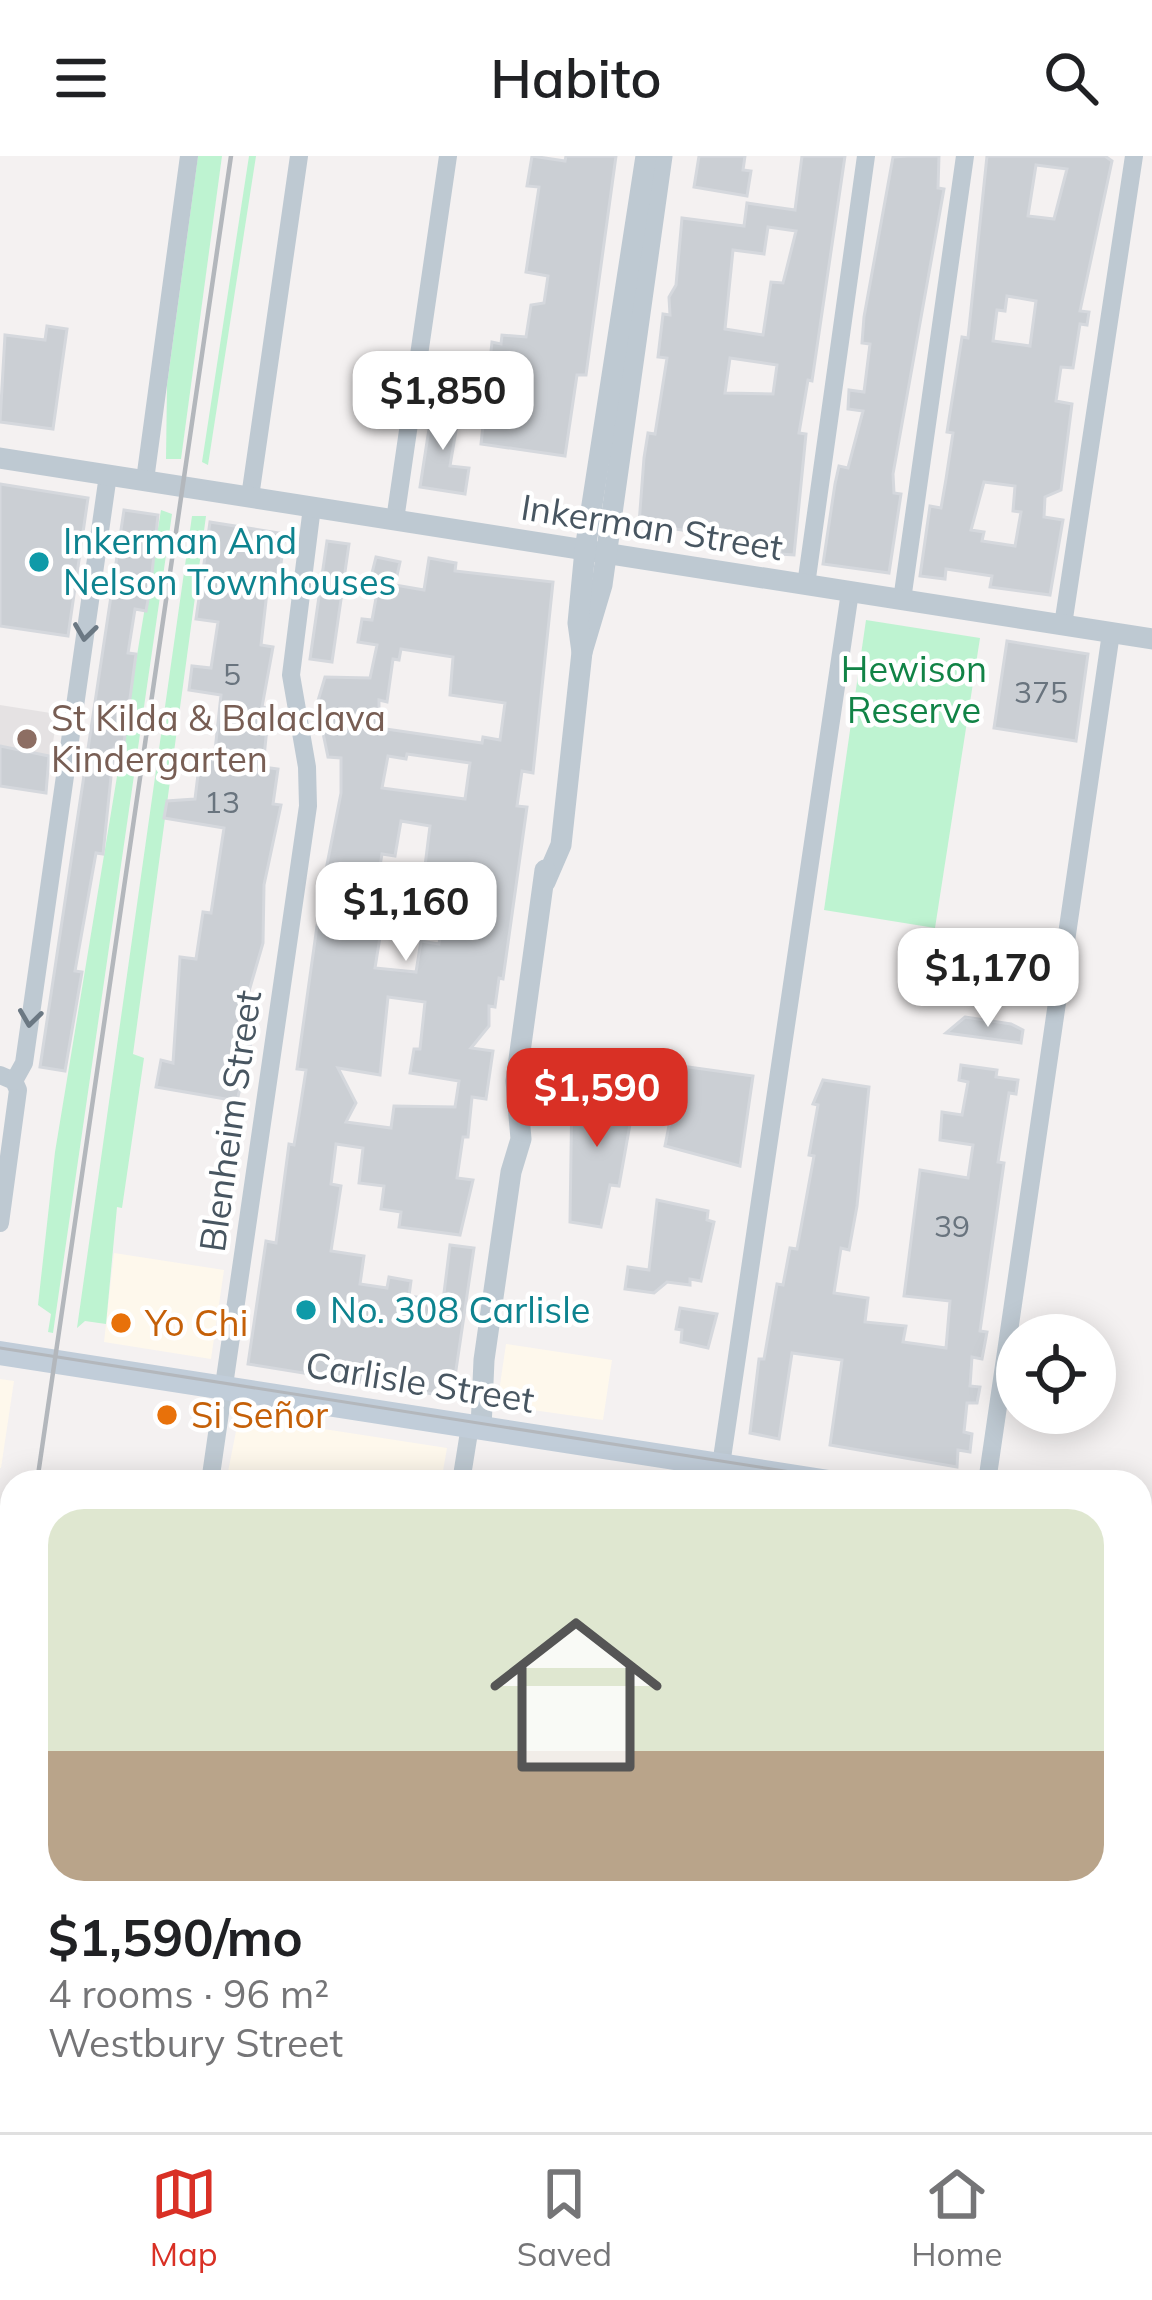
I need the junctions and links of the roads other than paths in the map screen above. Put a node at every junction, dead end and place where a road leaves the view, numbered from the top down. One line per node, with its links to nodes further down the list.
1 (189, 156): 11 (street)
2 (299, 156): 12 (street)
3 (448, 156): 14 (street)
4 (646, 156): 15 (street)
5 (662, 156): 15 (street)
6 (866, 156): 16 (street)
7 (965, 156): 18 (street)
8 (1134, 156): 19 (street)
9 (0, 458): 10 (street, Inkerman Street)
10 (108, 475): 11 (street, Inkerman Street); 22 (street, one-way to 22)
11 (145, 481): 12 (street, Inkerman Street)
12 (250, 497): 13 (street, Inkerman Street)
13 (313, 507): 14 (street, Inkerman Street); 25 (street, Blenheim Street)
14 (395, 520): 15 (street, Inkerman Street)
15 (596, 552): 16 (street, Inkerman Street); 26 (street)
16 (806, 585): 17 (street, Inkerman Street)
17 (850, 592): 18 (street, Inkerman Street); 30 (street)
18 (902, 600): 19 (street, Inkerman Street)
19 (1064, 625): 20 (street, Inkerman Street)
20 (1112, 633): 21 (street, Inkerman Street); 31 (street)
21 (1152, 639)
22 (10, 1080): 23 (street)
23 (0, 1223)
24 (0, 1353): 25 (main road, Carlisle Street)
25 (225, 1388): 26 (main road, Carlisle Street); 27 (street, Blenheim Street)
26 (472, 1426): 28 (street); 29 (main road, Carlisle Street)
27 (213, 1470)
28 (463, 1470)
29 (718, 1470)
30 (724, 1470)
31 (989, 1470)

